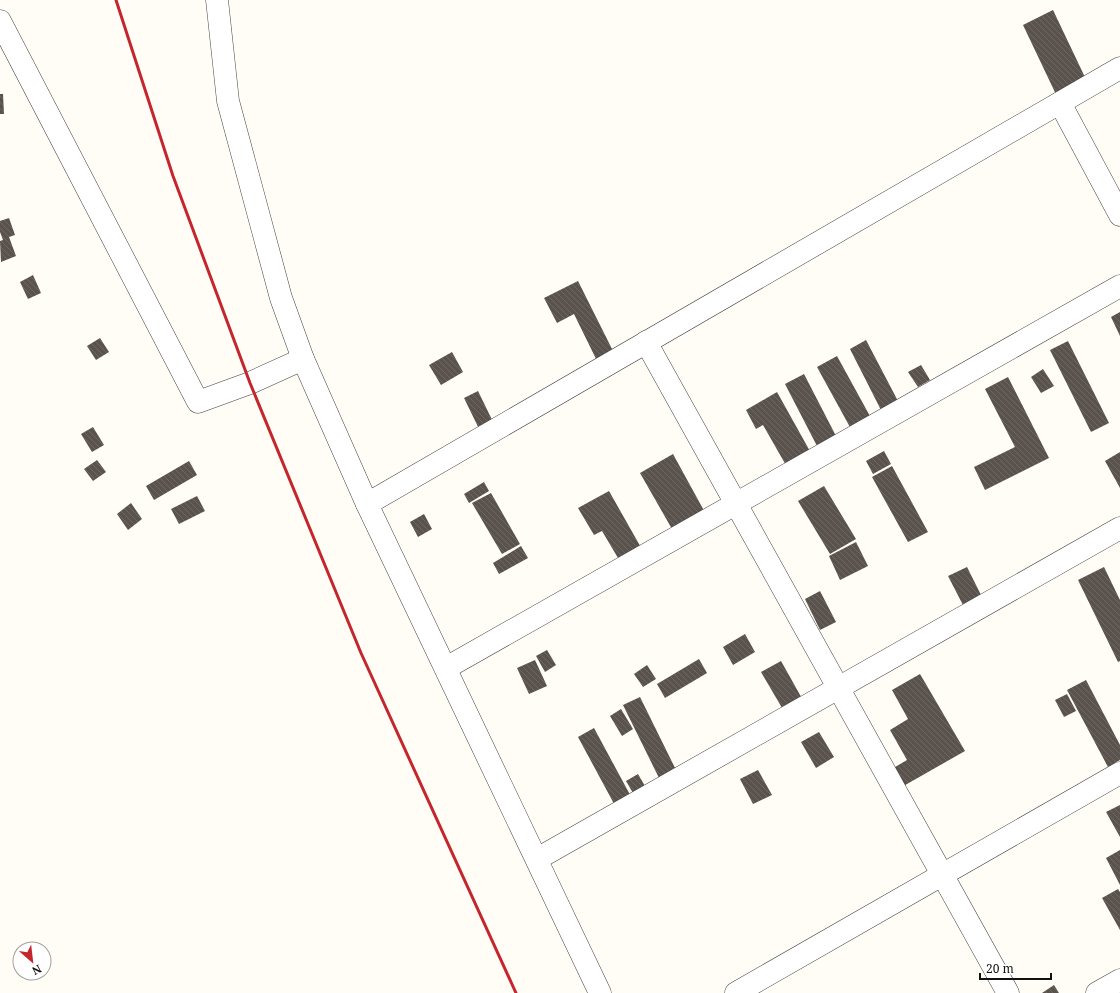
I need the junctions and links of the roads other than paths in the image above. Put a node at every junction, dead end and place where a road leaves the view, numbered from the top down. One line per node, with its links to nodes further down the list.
1 (217, 0): 8 (street)
2 (0, 21): 8 (street)
3 (1120, 68): 4 (street)
4 (1060, 102): 5 (street); 7 (street)
5 (1120, 215)
6 (1120, 286): 10 (street)
7 (646, 342): 9 (street); 10 (street)
8 (303, 359): 9 (street)
9 (367, 504): 12 (street)
10 (736, 504): 12 (street); 13 (street)
11 (1120, 528): 13 (street)
12 (446, 668): 15 (street)
13 (839, 688): 15 (street); 16 (street)
14 (1120, 773): 16 (street)
15 (537, 859): 18 (street)
16 (942, 875): 19 (street); 20 (street)
17 (1120, 980): 21 (street)
18 (600, 993)
19 (736, 993)
20 (1008, 993)
21 (1097, 993)

